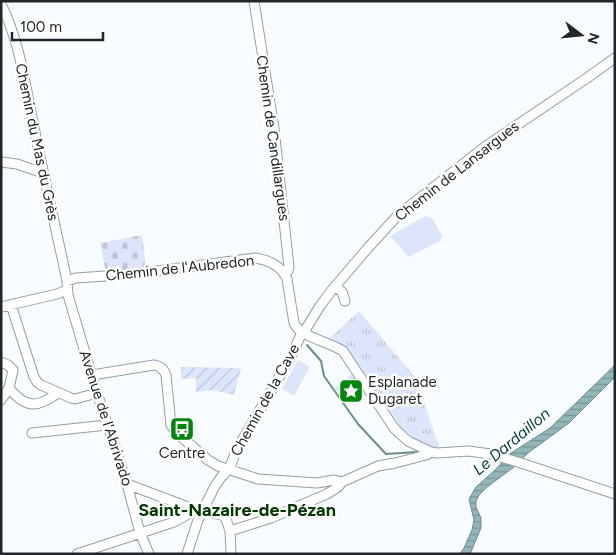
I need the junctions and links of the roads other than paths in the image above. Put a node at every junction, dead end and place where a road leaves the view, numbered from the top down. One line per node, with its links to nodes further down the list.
1 (254, 1): 6 (street, Chemin de Candillargues)
2 (1, 4): 5 (street, Chemin du Mas du Grès)
3 (615, 58): 8 (street, Chemin de Lansargues)
4 (1, 162): 5 (street)
5 (43, 173): 7 (street, Chemin du Mas du Grès)
6 (285, 273): 7 (street, Chemin de l'Aubredon); 12 (street)
7 (67, 285): 10 (street, Chemin de l'Aubredon); 14 (street, Avenue de l'Abrivado)
8 (335, 286): 9 (street); 12 (street, Chemin de Lansargues)
9 (345, 301)
10 (11, 305): 11 (street, Chemin de l'Aubredon); 16 (street)
11 (1, 307)
12 (303, 332): 23 (street); 24 (street, Chemin de la Cave)
13 (1, 362): 15 (street)
14 (92, 375): 17 (street, Avenue de l'Abrivado); 24 (street)
15 (9, 388): 16 (street); 19 (street)
16 (58, 393): 18 (street)
17 (97, 393): 18 (street); 20 (street, Avenue de l'Abrivado)
18 (78, 398): 20 (street)
19 (1, 400)
20 (101, 406): 21 (street, Avenue de l'Abrivado)
21 (107, 425): 22 (street); 26 (street, Avenue de l'Abrivado)
22 (32, 433)
23 (428, 453): 25 (street); 27 (street)
24 (229, 469): 25 (street); 28 (street, Chemin de la Cave)
25 (342, 482): 29 (street)
26 (127, 484): 28 (street); 30 (street, Avenue de l'Abrivado)
27 (615, 494)
28 (199, 512): 29 (street); 30 (street); 33 (street, Chemin de la Cave)
29 (230, 532): 34 (street)
30 (140, 533): 31 (street); 32 (street, Avenue de l'Abrivado)
31 (77, 554)
32 (148, 554)
33 (187, 554)
34 (231, 554)

